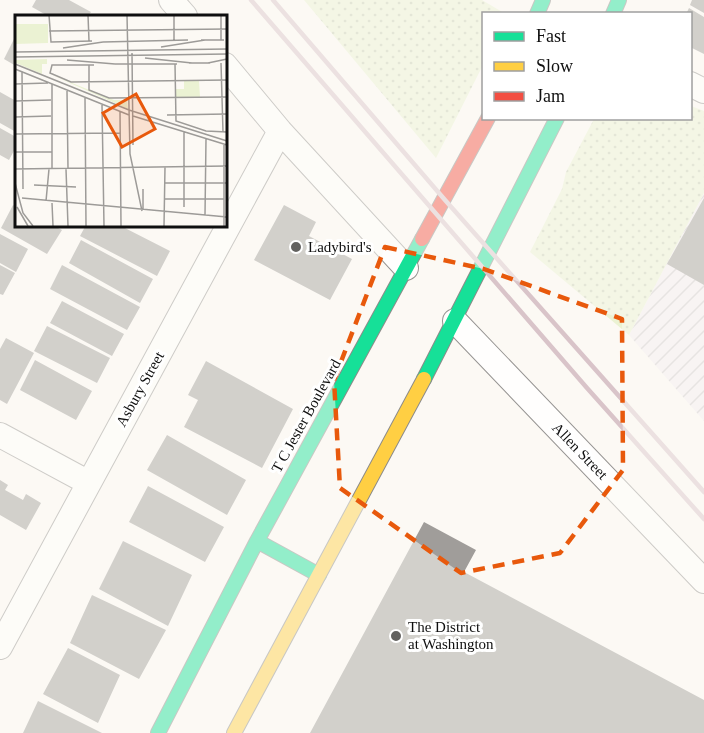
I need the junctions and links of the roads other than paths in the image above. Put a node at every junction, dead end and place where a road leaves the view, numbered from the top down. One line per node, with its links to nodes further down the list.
1 (171, 0): 2 (street)
2 (183, 15)
3 (226, 66): 6 (street)
4 (487, 120): 7 (main road, T C Jester Boulevard)
5 (556, 120): 8 (main road)
6 (280, 131): 7 (street); 10 (street, Asbury Street)
7 (406, 268): 11 (main road, T C Jester Boulevard)
8 (455, 321): 12 (main road); 13 (street, Allen Street)
9 (0, 435): 10 (street)
10 (89, 483): 14 (street, Asbury Street)
11 (257, 541): 12 (main road); 15 (main road, T C Jester Boulevard)
12 (319, 575): 16 (main road)
13 (704, 581)
14 (0, 647)
15 (158, 733)
16 (234, 733)

